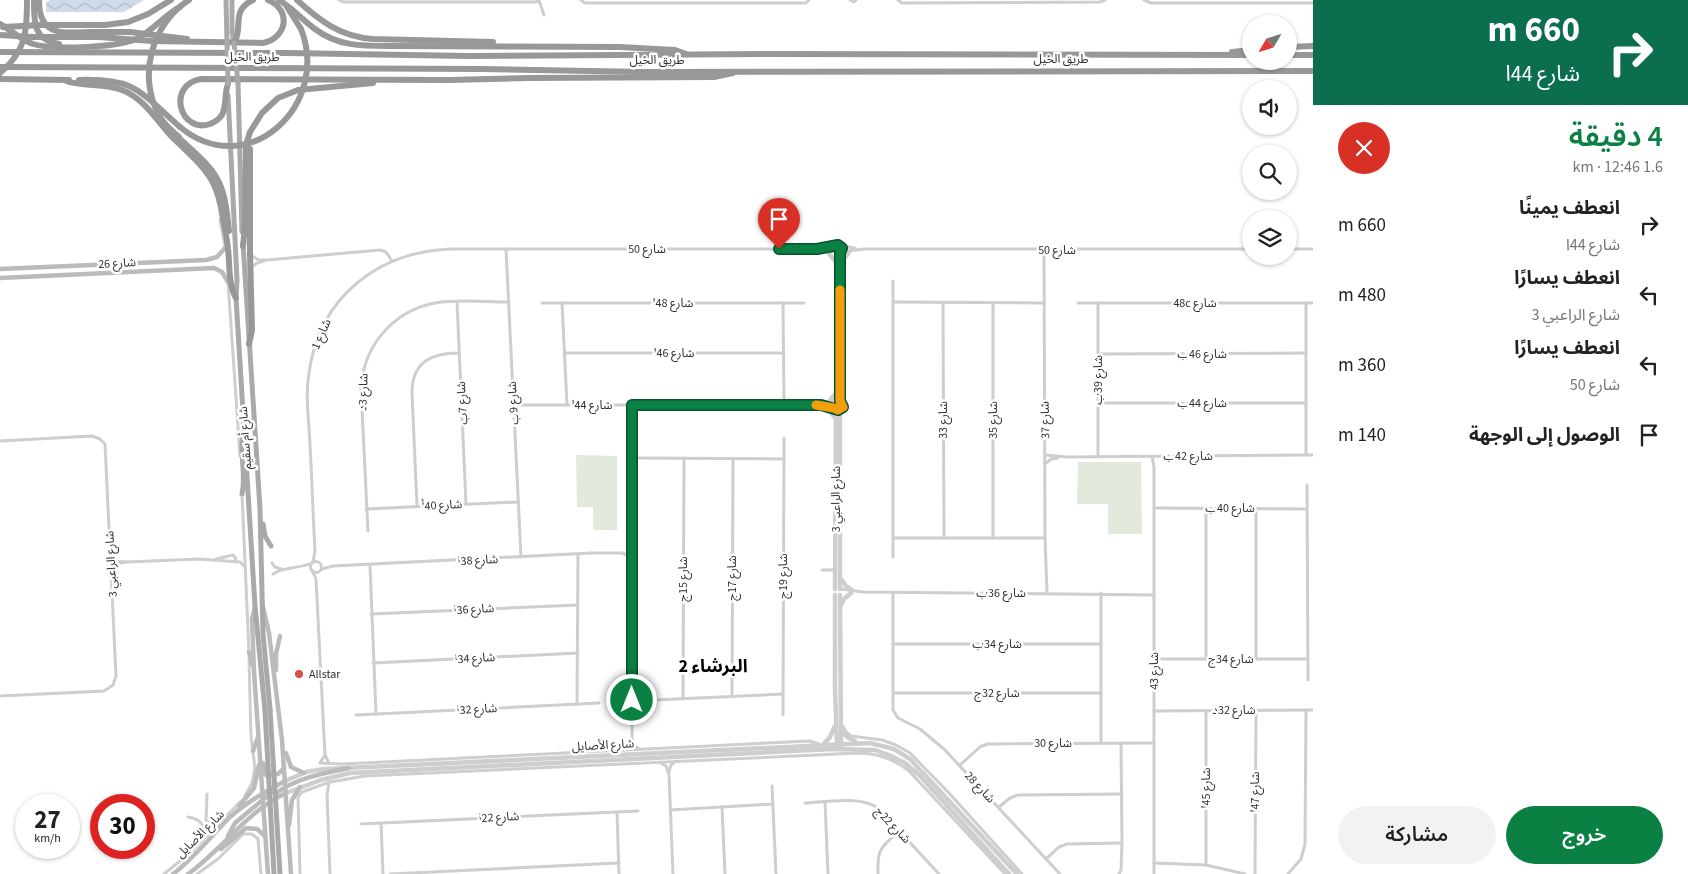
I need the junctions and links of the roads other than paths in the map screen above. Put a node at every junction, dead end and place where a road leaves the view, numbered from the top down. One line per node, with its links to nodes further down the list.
1 (27, 0): 46 (highway, bridge)
2 (34, 0): 32 (highway, bridge)
3 (39, 0): 30 (highway, bridge)
4 (171, 0): 28 (highway)
5 (189, 0): 26 (highway, bridge)
6 (226, 0): 50 (main road, شارع أم سقيم, bridge)
7 (232, 0): 31 (main road, شارع أم سقيم)
8 (253, 0): 31 (highway)
9 (268, 0): 30 (highway)
10 (280, 0): 33 (highway, bridge); 49 (highway, bridge)
11 (297, 0): 33 (highway)
12 (339, 0): 21 (street)
13 (538, 0): 21 (street); 27 (street)
14 (583, 0): 22 (street)
15 (808, 0): 22 (street)
16 (850, 0): 17 (street)
17 (856, 0)
18 (900, 0): 23 (street)
19 (1105, 0): 23 (street)
20 (1144, 0): 24 (street)
21 (461, 1)
22 (700, 1)
23 (1005, 1)
24 (1247, 1): 25 (street)
25 (1313, 3)
26 (180, 7): 32 (highway, bridge); 80 (highway, bridge)
27 (544, 15)
28 (0, 26): 32 (highway, bridge)
29 (0, 35): 30 (highway)
30 (215, 43)
31 (234, 43): 53 (main road, شارع أم سقيم, bridge)
32 (83, 46)
33 (521, 46): 38 (highway)
34 (1313, 46): 35 (highway)
35 (1298, 47)
36 (1242, 51): 39 (highway)
37 (0, 52): 38 (highway, طريق الخيل)
38 (688, 55): 39 (highway, طريق الخيل)
39 (1219, 55): 40 (highway, طريق الخيل)
40 (1242, 55)
41 (1298, 56): 42 (highway)
42 (1313, 56)
43 (0, 67): 45 (highway, طريق الخيل)
44 (1313, 71): 45 (highway, طريق الخيل)
45 (736, 72): 48 (highway)
46 (0, 73)
47 (0, 79): 49 (highway)
48 (414, 79): 50 (highway); 51 (highway)
49 (66, 81): 52 (highway)
50 (228, 84): 80 (main road, شارع أم سقيم)
51 (260, 117): 53 (highway); 67 (highway)
52 (218, 198): 56 (street); 80 (highway)
53 (243, 246): 95 (main road, شارع أم سقيم)
54 (836, 246): 55 (street, شارع 50); 58 (street, شارع 50); 66 (street)
55 (841, 246): 59 (street, شارع 50); 66 (street)
56 (225, 248): 70 (main road, شارع 26); 79 (street)
57 (506, 249): 58 (street, شارع 50); 69 (street, شارع 1); 82 (street, شارع 9ب)
58 (817, 249): 64 (street, شارع 50)
59 (864, 249): 60 (street, شارع 50); 65 (street, شارع 50)
60 (1045, 250): 61 (street, شارع 50); 90 (street, شارع 37)
61 (1242, 250)
62 (1297, 250): 63 (street)
63 (1313, 250)
64 (827, 251): 66 (street, شارع 50); 71 (street)
65 (850, 251): 66 (street, شارع 50); 71 (street)
66 (838, 252): 71 (street, شارع الراعبي 3)
67 (250, 253): 68 (street); 74 (highway)
68 (267, 260): 69 (street); 74 (street)
69 (392, 261): 145 (street, شارع 1)
70 (143, 262): 72 (main road, شارع 26); 75 (main road)
71 (838, 264): 101 (street, شارع الراعبي 3); 109 (street, شارع الراعبي 3)
72 (27, 268): 73 (main road, شارع 26); 76 (main road)
73 (0, 269)
74 (250, 270): 95 (highway)
75 (136, 272): 76 (main road, شارع 26); 79 (main road, شارع 26)
76 (17, 277): 77 (main road, شارع 26)
77 (0, 278)
78 (893, 281): 83 (street)
79 (228, 282): 126 (street)
80 (236, 296): 111 (main road, شارع أم سقيم)
81 (457, 302): 82 (street, شارع 3د); 96 (street, شارع 7ب); 135 (street, شارع 3د)
82 (509, 302): 104 (street, شارع 9ب)
83 (893, 302): 89 (street); 139 (street)
84 (993, 302): 89 (street); 90 (street); 141 (street, شارع 35)
85 (542, 303): 86 (street, شارع 48ا)
86 (562, 303): 87 (street, شارع 48ا); 97 (street)
87 (783, 303): 88 (street, شارع 48ا); 98 (street)
88 (804, 303)
89 (943, 303): 140 (street, شارع 33)
90 (1044, 303): 114 (street, شارع 37)
91 (1078, 303): 92 (street, 48c شارع)
92 (1098, 303): 93 (street, 48c شارع); 100 (street, شارع 39ب)
93 (1306, 303): 94 (street, 48c شارع); 99 (street)
94 (1313, 303)
95 (248, 344): 134 (main road, شارع أم سقيم)
96 (459, 353): 128 (street, شارع 7ب); 129 (street)
97 (564, 353): 98 (street, شارع 46ا); 105 (street)
98 (783, 353): 107 (street)
99 (1306, 353): 100 (street, شارع 46ب); 103 (street)
100 (1098, 354): 102 (street, شارع 39ب)
101 (836, 391): 108 (street); 109 (street, شارع الراعبي 3)
102 (1098, 403): 103 (street, شارع 44ب); 117 (street, شارع 39ب)
103 (1306, 403): 115 (street)
104 (514, 405): 105 (street, شارع 44ا); 127 (street, شارع 9ب)
105 (566, 405): 106 (street, شارع 44ا)
106 (632, 405): 107 (street, شارع 44ا); 120 (street)
107 (784, 405): 108 (street, شارع 44ا)
108 (827, 405): 109 (street, شارع 44ا); 110 (street)
109 (837, 405): 110 (street, شارع الراعبي 3); 167 (street, شارع الراعبي 3)
110 (836, 420): 165 (street, شارع الراعبي 3)
111 (245, 428): 126 (main road); 177 (main road, شارع أم سقيم)
112 (784, 438): 123 (street, شارع 19ج)
113 (0, 441): 154 (street, شارع الراعبي 3)
114 (1045, 455): 119 (street, شارع 42ب); 124 (street, شارع 37)
115 (1306, 455): 116 (street, شارع 42ب); 118 (street, شارع 42ب)
116 (1313, 455)
117 (1098, 456): 118 (street, شارع 42ب); 119 (street, شارع 42ب)
118 (1155, 456): 130 (street, شارع 43)
119 (1064, 457): 124 (street, شارع 42ب)
120 (632, 458): 121 (street); 144 (street)
121 (684, 458): 122 (street); 198 (street, شارع 15ج)
122 (733, 458): 123 (street); 197 (street, شارع 17ج)
123 (784, 459): 195 (street, شارع 19ج)
124 (1045, 464): 142 (street, شارع 37)
125 (1307, 485): 133 (street)
126 (242, 494): 160 (street)
127 (518, 502): 128 (street, شارع 40أ); 148 (street, شارع 9ب)
128 (466, 504): 129 (street, شارع 40أ)
129 (417, 506): 135 (street, شارع 40أ)
130 (1154, 508): 131 (street, شارع 40ب); 174 (street, شارع 43)
131 (1206, 508): 132 (street, شارع 40ب); 186 (street)
132 (1256, 508): 133 (street, شارع 40ب); 187 (street)
133 (1306, 508): 136 (street)
134 (260, 509): 143 (main road); 175 (main road, شارع أم سقيم)
135 (366, 509): 138 (street, شارع 3د)
136 (1307, 520): 137 (street); 188 (street)
137 (1313, 520)
138 (368, 531)
139 (893, 538): 140 (street); 150 (street)
140 (944, 538): 141 (street)
141 (993, 538): 142 (street)
142 (1045, 538): 172 (street, شارع 37)
143 (271, 546)
144 (632, 547): 146 (street, شارع 38ا); 149 (street)
145 (315, 551): 153 (street, شارع 1); 156 (street, شارع 1)
146 (622, 553): 147 (street, شارع 38ا); 149 (street, شارع 38ا)
147 (578, 555): 148 (street, شارع 38ا); 176 (street)
148 (521, 557): 157 (street, شارع 38ا)
149 (632, 557): 199 (street)
150 (893, 557)
151 (213, 560): 152 (street); 152 (street); 154 (street)
152 (234, 562): 160 (street)
153 (312, 562): 156 (street, شارع 38ا); 159 (street); 162 (street, شارع 1)
154 (111, 563): 196 (street, شارع الراعبي 3)
155 (272, 563): 161 (street)
156 (321, 563): 158 (street, شارع 38ا); 163 (street, شارع 1)
157 (370, 565): 158 (street, شارع 38ا); 179 (street)
158 (333, 566): 163 (street, شارع 38ا)
159 (301, 567): 161 (street); 162 (street)
160 (245, 568): 183 (street)
161 (281, 569): 166 (street)
162 (312, 570): 163 (street); 168 (street)
163 (321, 570): 168 (street)
164 (822, 570): 165 (street)
165 (836, 570): 169 (street, شارع الراعبي 3)
166 (273, 574)
167 (840, 578): 169 (street, شارع الراعبي 3); 170 (street)
168 (316, 579): 228 (street)
169 (839, 592): 170 (street, شارع 36ب); 178 (street, شارع الراعبي 3); 211 (street, شارع الراعبي 3)
170 (851, 592): 171 (street, شارع 36ب); 178 (street)
171 (893, 592): 172 (street, شارع 36ب); 181 (street)
172 (1045, 593): 173 (street, شارع 36ب)
173 (1100, 593): 174 (street, شارع 36ب); 182 (street)
174 (1154, 594): 185 (street, شارع 43)
175 (262, 603): 192 (main road); 202 (main road, شارع أم سقيم)
176 (578, 605): 179 (street, شارع 36ا); 184 (street)
177 (256, 606): 190 (main road); 202 (main road, شارع أم سقيم)
178 (840, 607): 212 (street, شارع الراعبي 3)
179 (371, 614): 189 (street)
180 (280, 636): 192 (main road)
181 (893, 644): 182 (street, شارع 34ب); 193 (street)
182 (1101, 644): 194 (street)
183 (248, 652): 190 (main road); 225 (street)
184 (578, 653): 189 (street, شارع 34ا); 201 (street)
185 (1154, 659): 186 (street, شارع 34ج); 206 (street, شارع 43)
186 (1206, 659): 187 (street, شارع 34ج)
187 (1256, 659): 188 (street, شارع 34ج)
188 (1308, 659): 191 (street)
189 (373, 663): 208 (street)
190 (254, 672): 213 (main road)
191 (1308, 680)
192 (275, 681): 215 (main road)
193 (893, 693): 194 (street, شارع 32ج); 240 (street, شارع 28)
194 (1101, 693): 218 (street)
195 (783, 694): 197 (street); 210 (street, شارع 19ج)
196 (0, 696)
197 (732, 697): 198 (street)
198 (683, 699): 199 (street)
199 (632, 701): 214 (street)
200 (599, 703): 201 (street, شارع 32ا)
201 (578, 704): 208 (street, شارع 32ا)
202 (267, 710): 291 (main road, شارع أم سقيم, bridge); 292 (main road, شارع أم سقيم, bridge)
203 (1256, 710): 204 (street, شارع 32د); 207 (street, شارع 32د); 313 (street, شارع 47ا)
204 (1306, 710): 205 (street, شارع 32د); 314 (street)
205 (1313, 710)
206 (1154, 711): 207 (street, شارع 32د); 220 (street, شارع 43)
207 (1206, 711): 284 (street, شارع 45ا)
208 (376, 714): 209 (street, شارع 32ا)
209 (356, 715)
210 (783, 715)
211 (836, 720): 217 (street, شارع الراعبي 3); 221 (street)
212 (842, 727): 216 (street); 217 (street, شارع الراعبي 3); 273 (street)
213 (259, 735): 225 (main road); 231 (main road)
214 (632, 738): 224 (street); 226 (street)
215 (282, 740): 241 (main road); 243 (main road)
216 (858, 742): 217 (street, شارع الأصايل); 273 (street, شارع الأصايل)
217 (839, 743): 221 (street, شارع الأصايل); 223 (street, شارع الراعبي 3)
218 (1101, 743): 219 (street, شارع 30); 240 (street, شارع 30)
219 (1121, 743): 220 (street, شارع 30); 255 (street)
220 (1154, 743): 283 (street, شارع 43)
221 (822, 744): 222 (street, شارع الأصايل)
222 (713, 748): 224 (street); 234 (street, شارع الأصايل)
223 (839, 749): 227 (street, شارع الأصايل); 235 (street, شارع الأصايل)
224 (642, 750): 226 (street)
225 (253, 751): 269 (street)
226 (624, 751): 229 (street)
227 (799, 753): 230 (street, شارع الأصايل); 235 (street)
228 (325, 755): 239 (street); 239 (street)
229 (530, 755): 232 (street); 234 (street)
230 (726, 756): 233 (street, شارع الأصايل); 236 (street)
231 (261, 757): 241 (main road); 252 (main road); 267 (main road)
232 (472, 757): 237 (street); 239 (street)
233 (645, 758): 238 (street); 244 (street, شارع الأصايل)
234 (524, 759): 237 (street, شارع الأصايل)
235 (895, 759): 279 (street, شارع الأصايل)
236 (678, 760): 238 (street); 245 (street)
237 (477, 761): 242 (street, شارع الأصايل)
238 (656, 761): 244 (street); 245 (street)
239 (330, 764)
240 (960, 766): 263 (street, شارع 28)
241 (284, 768): 246 (main road)
242 (350, 768): 243 (street, شارع الأصايل); 250 (main road)
243 (304, 773): 246 (street, شارع الأصايل)
244 (364, 774): 247 (street); 251 (street, شارع الأصايل)
245 (668, 775): 264 (street)
246 (285, 780): 250 (main road); 252 (main road, شارع الأصايل); 257 (main road)
247 (330, 782): 248 (street); 256 (street)
248 (319, 786): 256 (street); 294 (street)
249 (772, 786): 260 (street)
250 (285, 787): 253 (main road); 261 (main road)
251 (300, 787): 253 (street, شارع الأصايل); 272 (main road)
252 (263, 793): 257 (main road); 267 (main road, شارع الأصايل)
253 (286, 793): 261 (main road, شارع الأصايل); 272 (main road)
254 (207, 794): 269 (street)
255 (1122, 794): 263 (street); 277 (street)
256 (327, 795): 295 (street)
257 (263, 799): 261 (main road); 275 (main road)
258 (804, 802): 259 (street, شارع 22ج)
259 (825, 802): 274 (street, شارع 22ج); 302 (street)
260 (773, 804): 262 (street); 301 (street)
261 (264, 806): 275 (main road, شارع الأصايل); 276 (main road)
262 (722, 807): 264 (street); 300 (street)
263 (999, 808): 281 (street, شارع 28)
264 (670, 810): 299 (street)
265 (638, 811): 266 (street, شارع 22ا)
266 (617, 812): 270 (street, شارع 22ا); 282 (street)
267 (232, 815): 287 (main road, شارع الأصايل)
268 (188, 817): 278 (street)
269 (223, 819): 278 (street)
270 (381, 823): 271 (street, شارع 22ا); 296 (street)
271 (361, 824)
272 (287, 828): 293 (main road)
273 (978, 829): 307 (street, شارع الأصايل); 308 (street)
274 (899, 831): 303 (street); 304 (street, شارع 22ج)
275 (228, 838): 280 (main road, شارع الأصايل)
276 (266, 839): 280 (main road); 285 (main road)
277 (1122, 843): 281 (street); 310 (street)
278 (198, 845): 286 (street)
279 (984, 849): 305 (street); 306 (street, شارع الأصايل)
280 (209, 856): 288 (main road, شارع الأصايل)
281 (1046, 859): 309 (street, شارع 28)
282 (619, 863): 297 (street); 298 (street)
283 (1154, 863): 284 (street); 311 (street, شارع 43)
284 (1206, 864): 312 (street)
285 (267, 873)
286 (164, 874)
287 (172, 874)
288 (188, 874)
289 (198, 874): 290 (street)
290 (261, 874)
291 (274, 874)
292 (280, 874)
293 (291, 874)
294 (300, 874)
295 (330, 874)
296 (384, 874)
297 (390, 874)
298 (620, 874)
299 (673, 874)
300 (725, 874)
301 (776, 874)
302 (828, 874)
303 (878, 874)
304 (939, 874)
305 (1005, 874)
306 (1009, 874)
307 (1017, 874)
308 (1022, 874)
309 (1060, 874)
310 (1119, 874)
311 (1154, 874)
312 (1245, 874)
313 (1255, 874)
314 (1288, 874)

